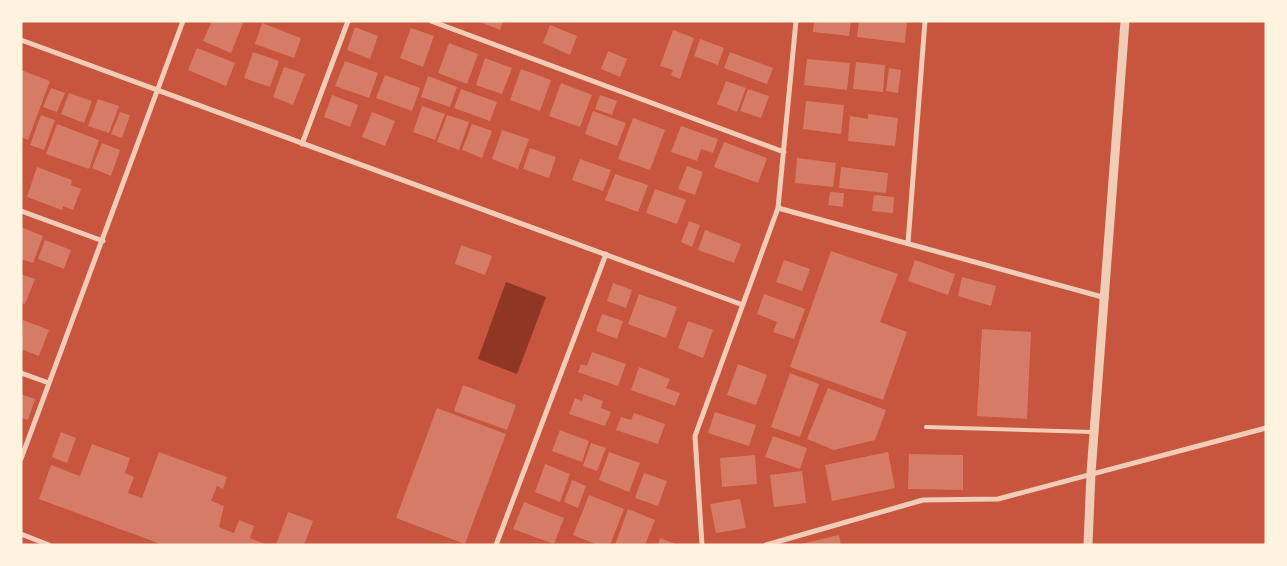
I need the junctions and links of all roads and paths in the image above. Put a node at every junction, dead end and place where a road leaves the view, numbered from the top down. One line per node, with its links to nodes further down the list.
1 (183, 21): 8 (street)
2 (348, 21): 9 (street)
3 (431, 21): 10 (street)
4 (796, 21): 10 (street)
5 (924, 21): 14 (street)
6 (1125, 21): 16 (street)
7 (21, 40): 8 (street)
8 (158, 90): 9 (street); 13 (street)
9 (302, 144): 15 (street)
10 (784, 152): 11 (street)
11 (778, 208): 14 (street); 17 (street)
12 (21, 211): 13 (street)
13 (103, 241): 19 (street)
14 (908, 243): 16 (street)
15 (606, 254): 17 (street); 27 (street)
16 (1106, 298): 22 (street)
17 (743, 305): 28 (street)
18 (21, 373): 19 (street)
19 (49, 383): 23 (street)
20 (926, 427): 22 (lane)
21 (1266, 428): 24 (street)
22 (1095, 432): 24 (street)
23 (21, 459)
24 (1092, 473): 29 (street); 30 (street)
25 (21, 534): 26 (street)
26 (49, 545)
27 (496, 545)
28 (702, 545)
29 (766, 545)
30 (1088, 545)

